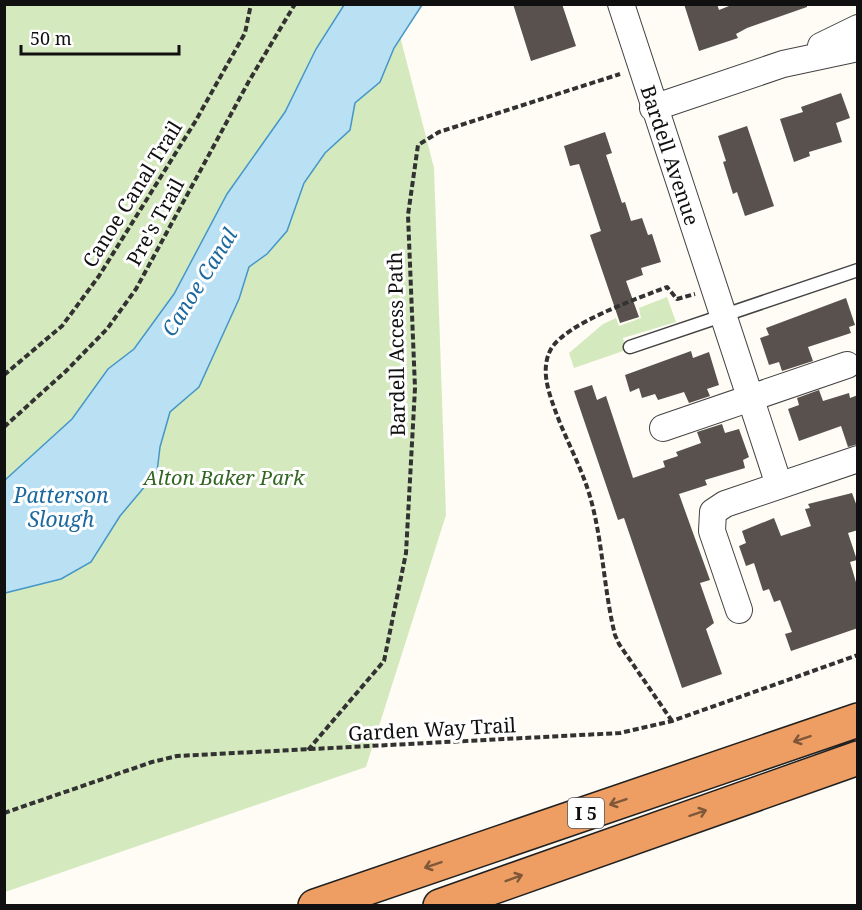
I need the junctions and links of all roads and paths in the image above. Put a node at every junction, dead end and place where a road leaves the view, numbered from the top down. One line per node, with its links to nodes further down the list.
1 (251, 4): 13 (path, Canoe Canal Trail)
2 (295, 4): 15 (path, Pre's Trail)
3 (621, 4): 7 (street, Bardell Avenue)
4 (858, 28): 6 (street)
5 (858, 48): 6 (street)
6 (783, 64): 8 (street)
7 (640, 67): 8 (street, Bardell Avenue); 23 (path, Bardell Access Path)
8 (653, 108): 10 (street, Bardell Avenue)
9 (858, 270): 10 (lane)
10 (718, 304): 11 (lane); 14 (street, Bardell Avenue); 22 (path)
11 (630, 347)
12 (847, 365): 14 (street)
13 (4, 375)
14 (750, 398): 16 (street); 18 (street, Bardell Avenue)
15 (4, 426)
16 (663, 428)
17 (857, 462): 18 (street)
18 (779, 485): 19 (street)
19 (739, 610)
20 (858, 655): 22 (path, Garden Way Trail)
21 (858, 720): 26 (highway, I 5, one-way to 26)
22 (672, 721): 23 (path, Garden Way Trail)
23 (308, 750): 25 (path, Garden Way Trail)
24 (858, 758): 27 (highway, I 5, one-way to 24)
25 (4, 813)
26 (315, 906)
27 (440, 906)

